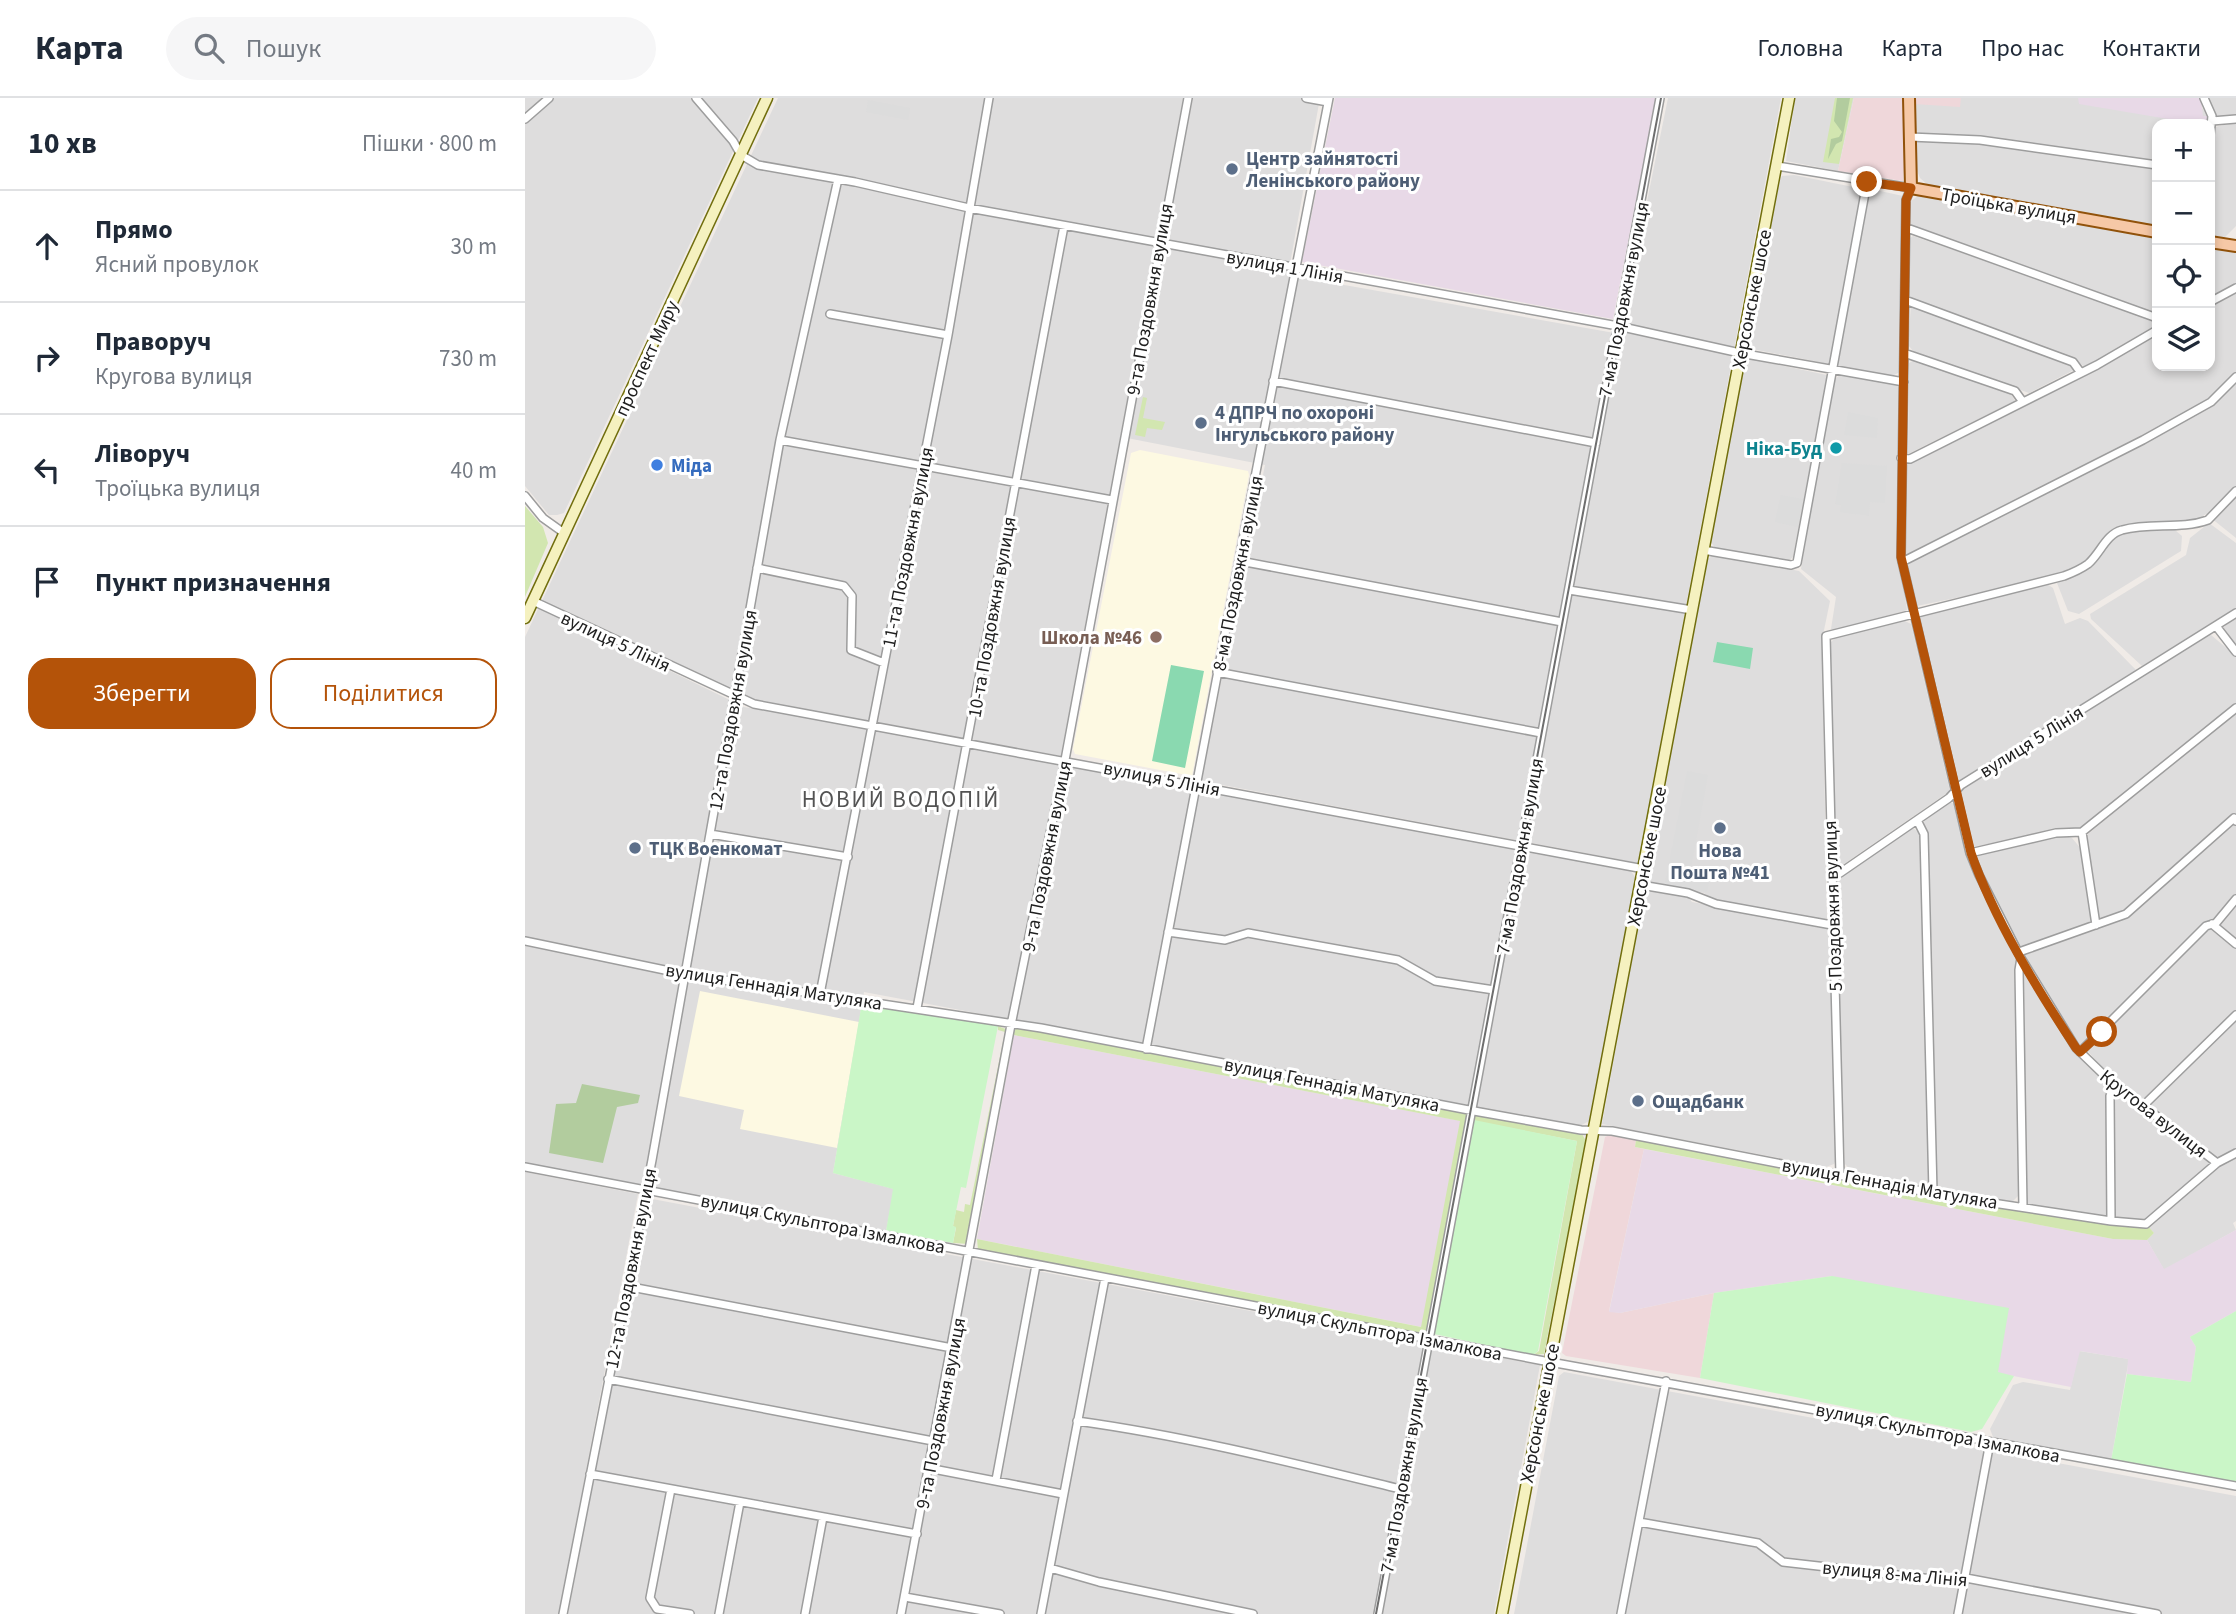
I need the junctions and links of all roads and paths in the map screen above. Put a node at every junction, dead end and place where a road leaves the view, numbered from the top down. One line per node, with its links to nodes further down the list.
1 (549, 98): 12 (street)
2 (696, 98): 17 (street)
3 (767, 98): 17 (main road, проспект Миру)
4 (989, 98): 23 (street, 11-та Поздовжня вулиця)
5 (1188, 98): 28 (street, 9-та Поздовжня вулиця)
6 (1306, 98): 11 (street)
7 (1660, 98): 36 (street, 7-ма Поздовжня вулиця)
8 (1789, 98): 19 (main road, Херсонське шосе)
9 (1909, 98): 16 (main road, Кругова вулиця)
10 (2204, 98): 13 (street)
11 (1329, 100): 30 (street, 8-ма Поздовжня вулиця)
12 (525, 118)
13 (2211, 119)
14 (2236, 119): 15 (street)
15 (2215, 121)
16 (1910, 136): 18 (street); 22 (main road, Кругова вулиця)
17 (741, 155): 20 (street, вулиця 1 Лінія); 55 (main road, проспект Миру)
18 (2152, 164)
19 (1777, 166): 21 (street, Троїцька вулиця); 39 (main road, Херсонське шосе)
20 (838, 179): 23 (street, вулиця 1 Лінія); 47 (street, 12-та Поздовжня вулиця)
21 (1867, 182): 22 (street, Троїцька вулиця); 41 (street)
22 (1911, 188): 25 (street, Кругова вулиця); 26 (main road, Троїцька вулиця)
23 (969, 208): 24 (street, вулиця 1 Лінія); 38 (street, 11-та Поздовжня вулиця)
24 (1064, 226): 28 (street, вулиця 1 Лінія); 51 (street, 10-та Поздовжня вулиця)
25 (1907, 228): 33 (street, Кругова вулиця); 35 (street)
26 (2152, 231)
27 (2215, 243): 29 (main road)
28 (1160, 244): 30 (street, вулиця 1 Лінія); 54 (street, 9-та Поздовжня вулиця)
29 (2236, 246)
30 (1293, 268): 36 (street, вулиця 1 Лінія); 44 (street, 8-ма Поздовжня вулиця)
31 (2236, 288): 32 (street)
32 (2215, 299)
33 (1905, 300): 40 (street, Кругова вулиця); 42 (street)
34 (830, 313): 38 (street)
35 (2152, 316)
36 (1618, 326): 39 (street, вулиця 1 Лінія); 48 (street, 7-ма Поздовжня вулиця)
37 (2152, 333): 42 (street)
38 (948, 335): 50 (street, 11-та Поздовжня вулиця)
39 (1740, 353): 41 (street, вулиця 1 Лінія); 56 (main road, Херсонське шосе)
40 (1904, 353): 45 (street, Кругова вулиця); 46 (street)
41 (1833, 370): 45 (street, вулиця 1 Лінія); 56 (street)
42 (2081, 373): 46 (street)
43 (2236, 377): 58 (street)
44 (1273, 381): 48 (street); 57 (street, 8-ма Поздовжня вулиця)
45 (1904, 382): 49 (street, Кругова вулиця)
46 (2023, 402): 49 (street)
47 (781, 440): 50 (street); 59 (street, 12-та Поздовжня вулиця)
48 (1596, 443): 60 (street, 7-ма Поздовжня вулиця)
49 (1901, 458): 58 (street, Кругова вулиця)
50 (922, 467): 51 (street); 69 (street, 11-та Поздовжня вулиця)
51 (1016, 482): 54 (street); 75 (street, 10-та Поздовжня вулиця)
52 (2236, 491): 64 (street)
53 (525, 496): 55 (street)
54 (1112, 500): 76 (street, 9-та Поздовжня вулиця)
55 (564, 533): 61 (main road, проспект Миру)
56 (1703, 550): 62 (main road, Херсонське шосе)
57 (1240, 561): 66 (street); 70 (street, 8-ма Поздовжня вулиця)
58 (1902, 562): 64 (street, Кругова вулиця)
59 (757, 568): 69 (street); 71 (street, 12-та Поздовжня вулиця)
60 (1569, 590): 62 (street); 66 (street, 7-ма Поздовжня вулиця)
61 (533, 601): 65 (main road, проспект Миру); 71 (street, вулиця 5 Лінія)
62 (1692, 610): 86 (main road, Херсонське шосе)
63 (2236, 613): 67 (street, вулиця 5 Лінія)
64 (1913, 614): 78 (street, Кругова вулиця); 87 (street, 5 Поздовжня вулиця)
65 (525, 618)
66 (1562, 622): 74 (street, 7-ма Поздовжня вулиця)
67 (2216, 626): 68 (street); 78 (street, вулиця 5 Лінія)
68 (2236, 652)
69 (884, 663): 73 (street, 11-та Поздовжня вулиця)
70 (1217, 672): 74 (street); 77 (street, 8-ма Поздовжня вулиця)
71 (736, 698): 73 (street, вулиця 5 Лінія); 82 (street, 12-та Поздовжня вулиця)
72 (2236, 708): 81 (street)
73 (873, 726): 75 (street, вулиця 5 Лінія); 85 (street, 11-та Поздовжня вулиця)
74 (1541, 733): 83 (street, 7-ма Поздовжня вулиця)
75 (969, 742): 76 (street, вулиця 5 Лінія); 100 (street, 10-та Поздовжня вулиця)
76 (1065, 760): 77 (street, вулиця 5 Лінія); 102 (street, 9-та Поздовжня вулиця)
77 (1196, 786): 83 (street, вулиця 5 Лінія); 93 (street, 8-ма Поздовжня вулиця)
78 (1955, 792): 79 (street, вулиця 5 Лінія); 84 (street, Кругова вулиця)
79 (1916, 820): 87 (street, вулиця 5 Лінія); 114 (street)
80 (2236, 821): 92 (street)
81 (2082, 832): 84 (street); 92 (street)
82 (710, 834): 85 (street); 97 (street, 12-та Поздовжня вулиця)
83 (1520, 845): 86 (street, вулиця 5 Лінія); 98 (street, 7-ма Поздовжня вулиця)
84 (1971, 853): 96 (street, Кругова вулиця)
85 (848, 857): 99 (street, 11-та Поздовжня вулиця)
86 (1644, 869): 88 (main road, Херсонське шосе)
87 (1831, 874): 91 (street, 5 Поздовжня вулиця)
88 (1641, 885): 91 (street); 108 (main road, Херсонське шосе)
89 (2236, 899): 90 (street)
90 (2212, 924): 95 (street); 104 (street)
91 (1832, 925): 112 (street, 5 Поздовжня вулиця)
92 (2096, 925): 96 (street)
93 (1168, 932): 98 (street); 103 (street, 8-ма Поздовжня вулиця)
94 (525, 941): 97 (street, вулиця Геннадія Матуляка)
95 (2236, 944)
96 (2020, 955): 104 (street, Кругова вулиця); 115 (street)
97 (684, 974): 99 (street, вулиця Геннадія Матуляка); 113 (street, 12-та Поздовжня вулиця)
98 (1494, 990): 107 (street, 7-ма Поздовжня вулиця)
99 (820, 995): 100 (street, вулиця Геннадія Матуляка)
100 (917, 1008): 102 (street, вулиця Геннадія Матуляка)
101 (2236, 1015): 106 (street)
102 (1011, 1024): 103 (street, вулиця Геннадія Матуляка); 117 (street, 9-та Поздовжня вулиця)
103 (1146, 1049): 107 (street, вулиця Геннадія Матуляка)
104 (2080, 1052): 105 (street, Кругова вулиця)
105 (2115, 1083): 106 (street, Кругова вулиця); 116 (street)
106 (2144, 1105): 110 (street, Кругова вулиця)
107 (1473, 1111): 108 (street, вулиця Геннадія Матуляка); 121 (street, 7-ма Поздовжня вулиця)
108 (1593, 1130): 112 (street, вулиця Геннадія Матуляка); 123 (main road, Херсонське шосе)
109 (2236, 1153): 110 (street)
110 (2217, 1163): 116 (street, вулиця Геннадія Матуляка)
111 (525, 1167): 113 (street, вулиця Скульптора Ізмалкова)
112 (1840, 1175): 114 (street, вулиця Геннадія Матуляка)
113 (644, 1189): 117 (street, вулиця Скульптора Ізмалкова); 120 (street, 12-та Поздовжня вулиця)
114 (1933, 1192): 115 (street, вулиця Геннадія Матуляка)
115 (2023, 1207): 116 (street, вулиця Геннадія Матуляка)
116 (2111, 1222)
117 (970, 1252): 118 (street, вулиця Скульптора Ізмалкова); 122 (street, 9-та Поздовжня вулиця)
118 (1036, 1265): 119 (street, вулиця Скульптора Ізмалкова); 131 (street)
119 (1105, 1278): 121 (street, вулиця Скульптора Ізмалкова); 126 (street)
120 (626, 1286): 122 (street); 124 (street, 12-та Поздовжня вулиця)
121 (1427, 1339): 123 (street, вулиця Скульптора Ізмалкова); 134 (street, 7-ма Поздовжня вулиця)
122 (952, 1348): 127 (street, 9-та Поздовжня вулиця)
123 (1549, 1362): 125 (street, вулиця Скульптора Ізмалкова); 152 (main road, Херсонське шосе)
124 (608, 1378): 127 (street); 130 (street, 12-та Поздовжня вулиця)
125 (1666, 1381): 128 (street, вулиця Скульптора Ізмалкова); 138 (street)
126 (1077, 1421): 134 (street); 135 (street)
127 (933, 1441): 129 (street, 9-та Поздовжня вулиця)
128 (1990, 1442): 132 (street, вулиця Скульптора Ізмалкова); 141 (street)
129 (928, 1468): 131 (street); 139 (street, 9-та Поздовжня вулиця)
130 (590, 1474): 133 (street); 143 (street, 12-та Поздовжня вулиця)
131 (996, 1479): 135 (street)
132 (2236, 1486)
133 (671, 1489): 136 (street); 144 (street)
134 (1400, 1489): 151 (street, 7-ма Поздовжня вулиця)
135 (1063, 1493): 140 (street)
136 (740, 1502): 137 (street); 145 (street)
137 (823, 1517): 139 (street); 146 (street)
138 (1639, 1522): 141 (street, вулиця 8-ма Лінія); 153 (street)
139 (917, 1534): 142 (street, 9-та Поздовжня вулиця)
140 (1050, 1567): 149 (street); 150 (street)
141 (1966, 1578): 154 (street); 155 (street, вулиця 8-ма Лінія)
142 (905, 1597): 147 (street, 9-та Поздовжня вулиця); 148 (street)
143 (563, 1614)
144 (690, 1614)
145 (719, 1614)
146 (805, 1614)
147 (901, 1614)
148 (1000, 1614)
149 (1041, 1614)
150 (1253, 1614)
151 (1378, 1614)
152 (1502, 1614)
153 (1621, 1614)
154 (1958, 1614)
155 (2157, 1614)

